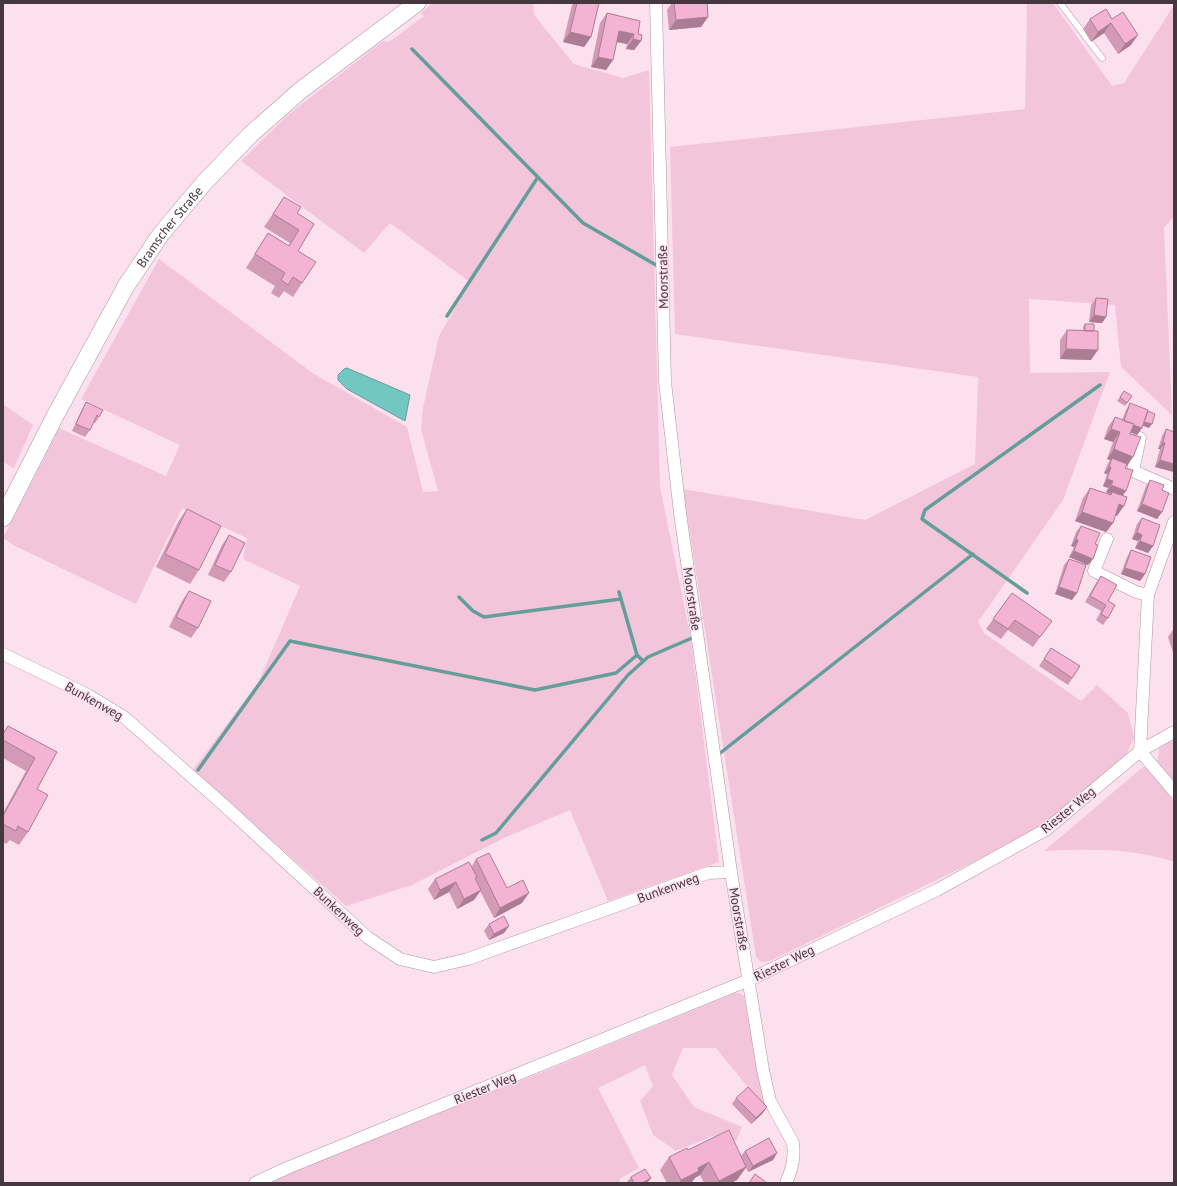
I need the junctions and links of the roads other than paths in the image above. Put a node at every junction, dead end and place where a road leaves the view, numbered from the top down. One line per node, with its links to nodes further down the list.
1 (417, 3): 7 (street, Bramscher Straße)
2 (656, 3): 15 (street, Moorstraße)
3 (1060, 3): 4 (lane)
4 (1102, 58)
5 (1140, 438): 6 (street)
6 (1174, 489)
7 (3, 518)
8 (1174, 522): 10 (street)
9 (1107, 539): 10 (street)
10 (1148, 595): 13 (street)
11 (3, 654): 15 (street, Bunkenweg)
12 (1174, 732): 13 (street, Riester Weg)
13 (1140, 751): 14 (street); 16 (street, Riester Weg)
14 (1174, 791)
15 (731, 872): 16 (street, Moorstraße)
16 (749, 980): 17 (street, Riester Weg); 18 (street, Moorstraße)
17 (255, 1183)
18 (786, 1183)

